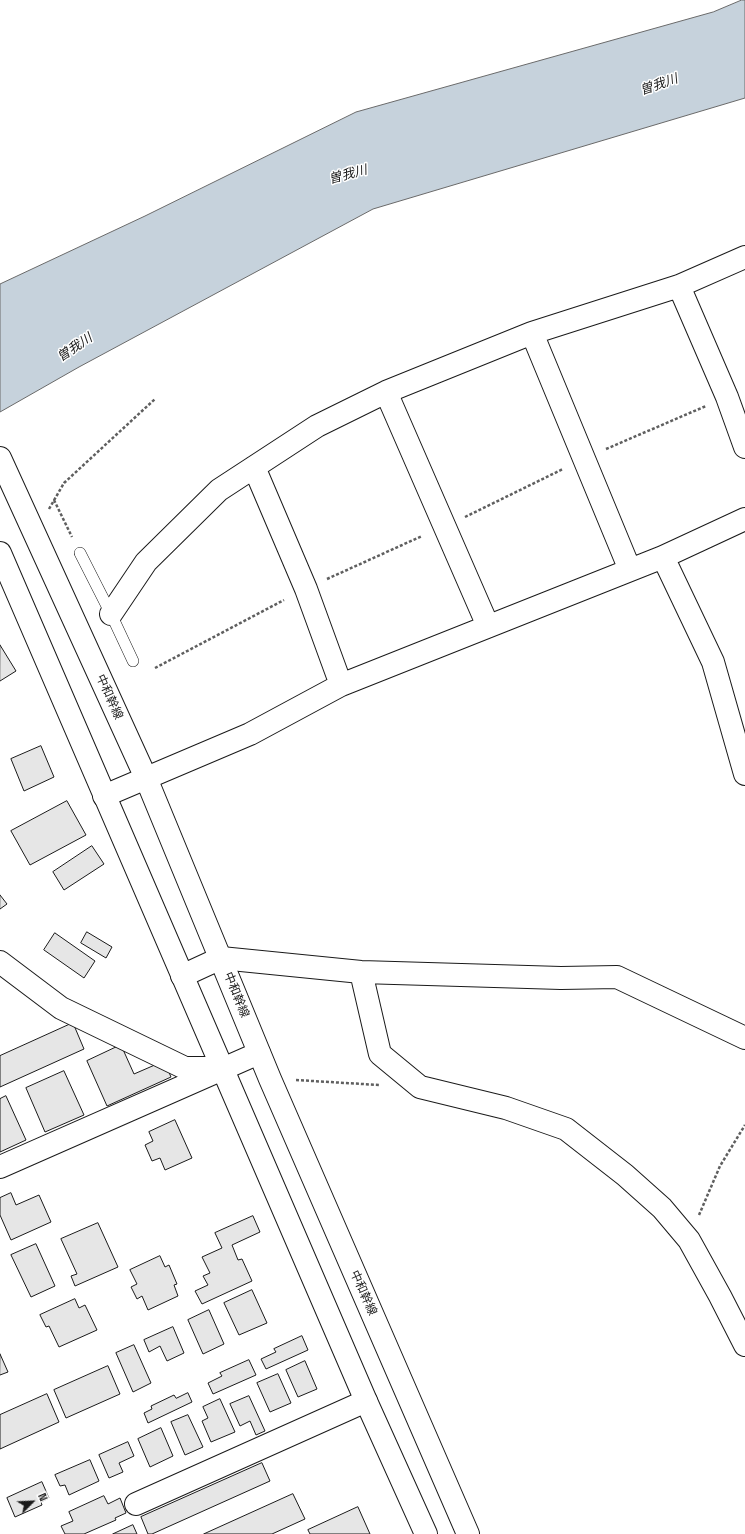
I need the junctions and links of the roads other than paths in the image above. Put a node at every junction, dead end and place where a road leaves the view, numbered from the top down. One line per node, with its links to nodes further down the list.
1 (745, 257): 2 (street)
2 (679, 286): 3 (street); 5 (street)
3 (532, 333): 4 (street); 12 (street)
4 (386, 392): 7 (street); 14 (street)
5 (745, 447)
6 (0, 458): 18 (street, 中和幹線)
7 (254, 467): 13 (street); 16 (street)
8 (745, 519): 11 (street)
9 (0, 553): 19 (street)
10 (80, 553): 13 (lane)
11 (663, 557): 12 (street); 17 (street)
12 (630, 570): 14 (street)
13 (111, 614): 15 (lane)
14 (488, 626): 16 (street)
15 (132, 661)
16 (341, 685): 18 (street)
17 (745, 774)
18 (146, 778): 19 (street); 20 (street, 中和幹線)
19 (104, 796): 23 (street)
20 (221, 958): 22 (street); 23 (street); 25 (street, 中和幹線)
21 (0, 962): 26 (street)
22 (361, 972): 24 (street); 28 (street)
23 (182, 976): 26 (street)
24 (745, 1038)
25 (259, 1053): 26 (street); 32 (street, 中和幹線)
26 (222, 1068): 27 (street); 29 (street)
27 (0, 1167)
28 (745, 1345)
29 (366, 1401): 30 (street); 31 (street)
30 (136, 1504)
31 (426, 1534)
32 (468, 1534)

